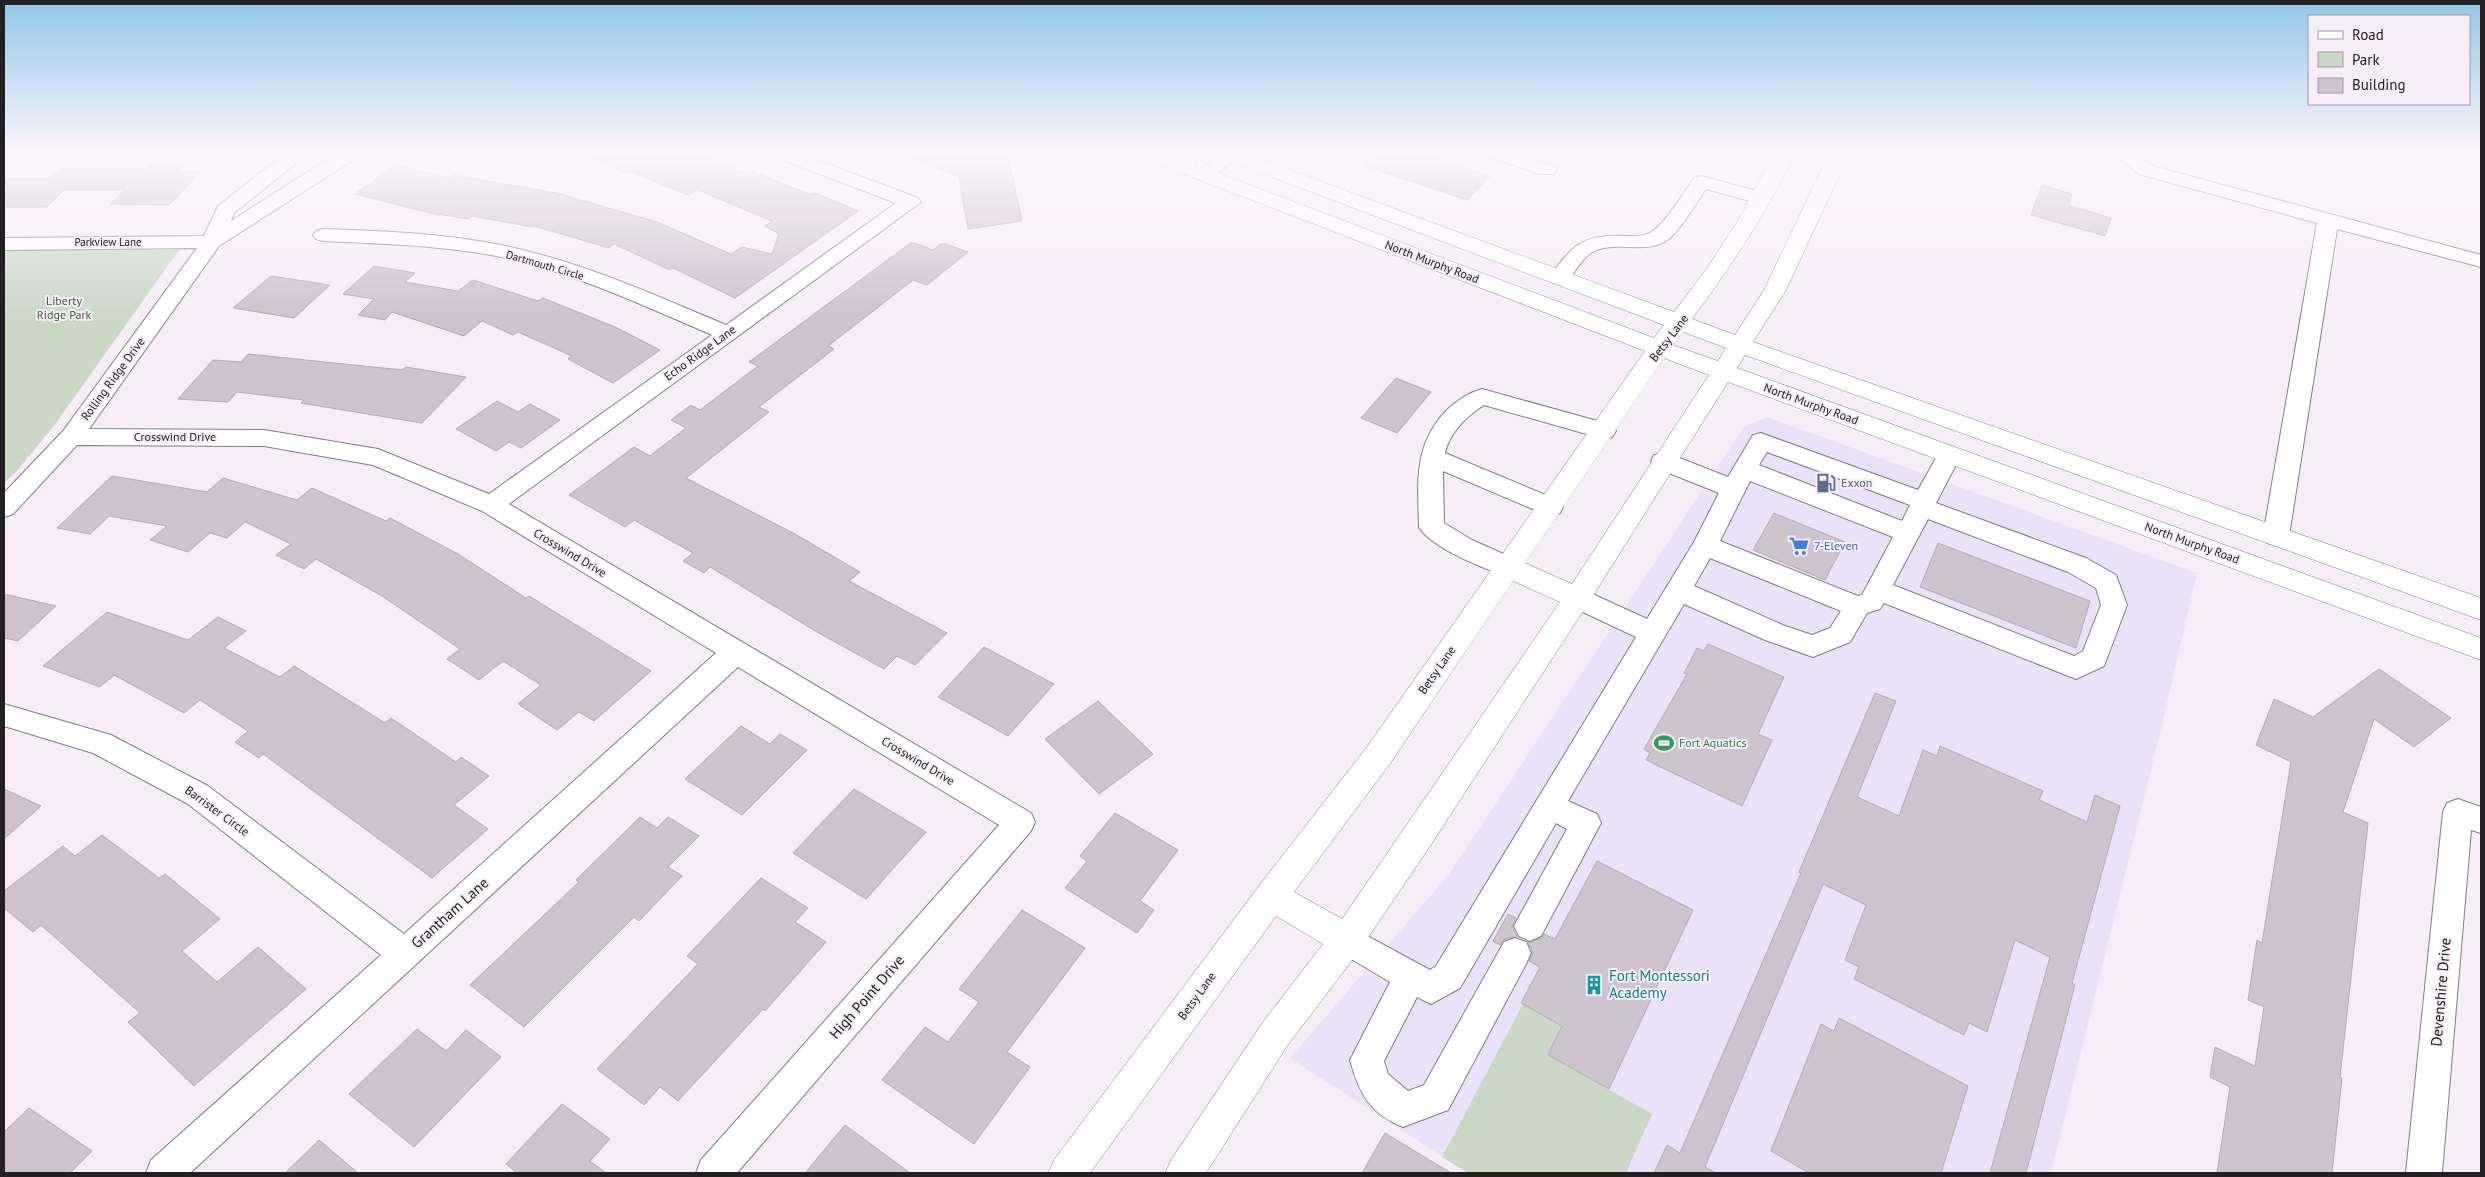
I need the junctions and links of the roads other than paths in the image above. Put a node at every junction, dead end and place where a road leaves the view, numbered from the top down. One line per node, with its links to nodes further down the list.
1 (229, 207): 12 (street, Rolling Ridge Drive)
2 (267, 207): 12 (street, Rolling Ridge Drive)
3 (904, 207): 17 (street, Echo Ridge Lane)
4 (1289, 207): 19 (main road, North Murphy Road)
5 (1371, 207): 15 (main road)
6 (1683, 207): 15 (street)
7 (1756, 207): 16 (main road, Betsy Lane)
8 (1814, 207): 18 (main road)
9 (2280, 207): 10 (street)
10 (2328, 220): 14 (street); 32 (street)
11 (323, 235): 17 (street, Dartmouth Circle)
12 (212, 242): 13 (street, Parkview Lane); 22 (street, Rolling Ridge Drive)
13 (4, 244)
14 (2481, 261)
15 (1560, 278): 16 (main road)
16 (1680, 323): 18 (main road); 19 (main road, Betsy Lane)
17 (727, 333): 28 (street, Echo Ridge Lane)
18 (1740, 345): 20 (main road); 32 (main road)
19 (1660, 348): 20 (main road, North Murphy Road); 21 (main road, Betsy Lane)
20 (1723, 371): 23 (main road, North Murphy Road); 25 (main road)
21 (1604, 431): 24 (street); 29 (main road, Betsy Lane)
22 (71, 437): 28 (street, Crosswind Drive); 30 (street, Rolling Ridge Drive)
23 (1949, 455): 27 (street); 40 (main road, North Murphy Road)
24 (1432, 457): 29 (street); 34 (street)
25 (1663, 461): 26 (street); 36 (main road)
26 (1739, 479): 27 (street); 31 (street); 33 (street)
27 (1923, 504): 31 (street); 37 (street)
28 (490, 505): 41 (street, Crosswind Drive)
29 (1551, 507): 34 (main road, Betsy Lane)
30 (4, 508)
31 (1908, 533): 37 (street)
32 (2276, 536): 38 (main road)
33 (1706, 545): 35 (street); 37 (street)
34 (1508, 567): 36 (main road); 46 (main road, Betsy Lane)
35 (1678, 590): 37 (street); 39 (street)
36 (1577, 598): 39 (street); 47 (main road)
37 (1868, 598)
38 (2481, 609)
39 (1653, 633): 43 (street)
40 (2481, 648)
41 (736, 652): 45 (street, Crosswind Drive); 48 (street, Grantham Lane)
42 (4, 715): 48 (street, Barrister Circle)
43 (1550, 807): 49 (street); 49 (street)
44 (2470, 816): 54 (street, Devenshire Drive)
45 (1020, 822): 51 (street, High Point Drive)
46 (1271, 896): 47 (main road); 52 (main road, Betsy Lane)
47 (1347, 940): 49 (street); 53 (main road)
48 (405, 954): 50 (street, Grantham Lane)
49 (1411, 975)
50 (164, 1173)
51 (714, 1173)
52 (1067, 1173)
53 (1184, 1173)
54 (2424, 1173)

